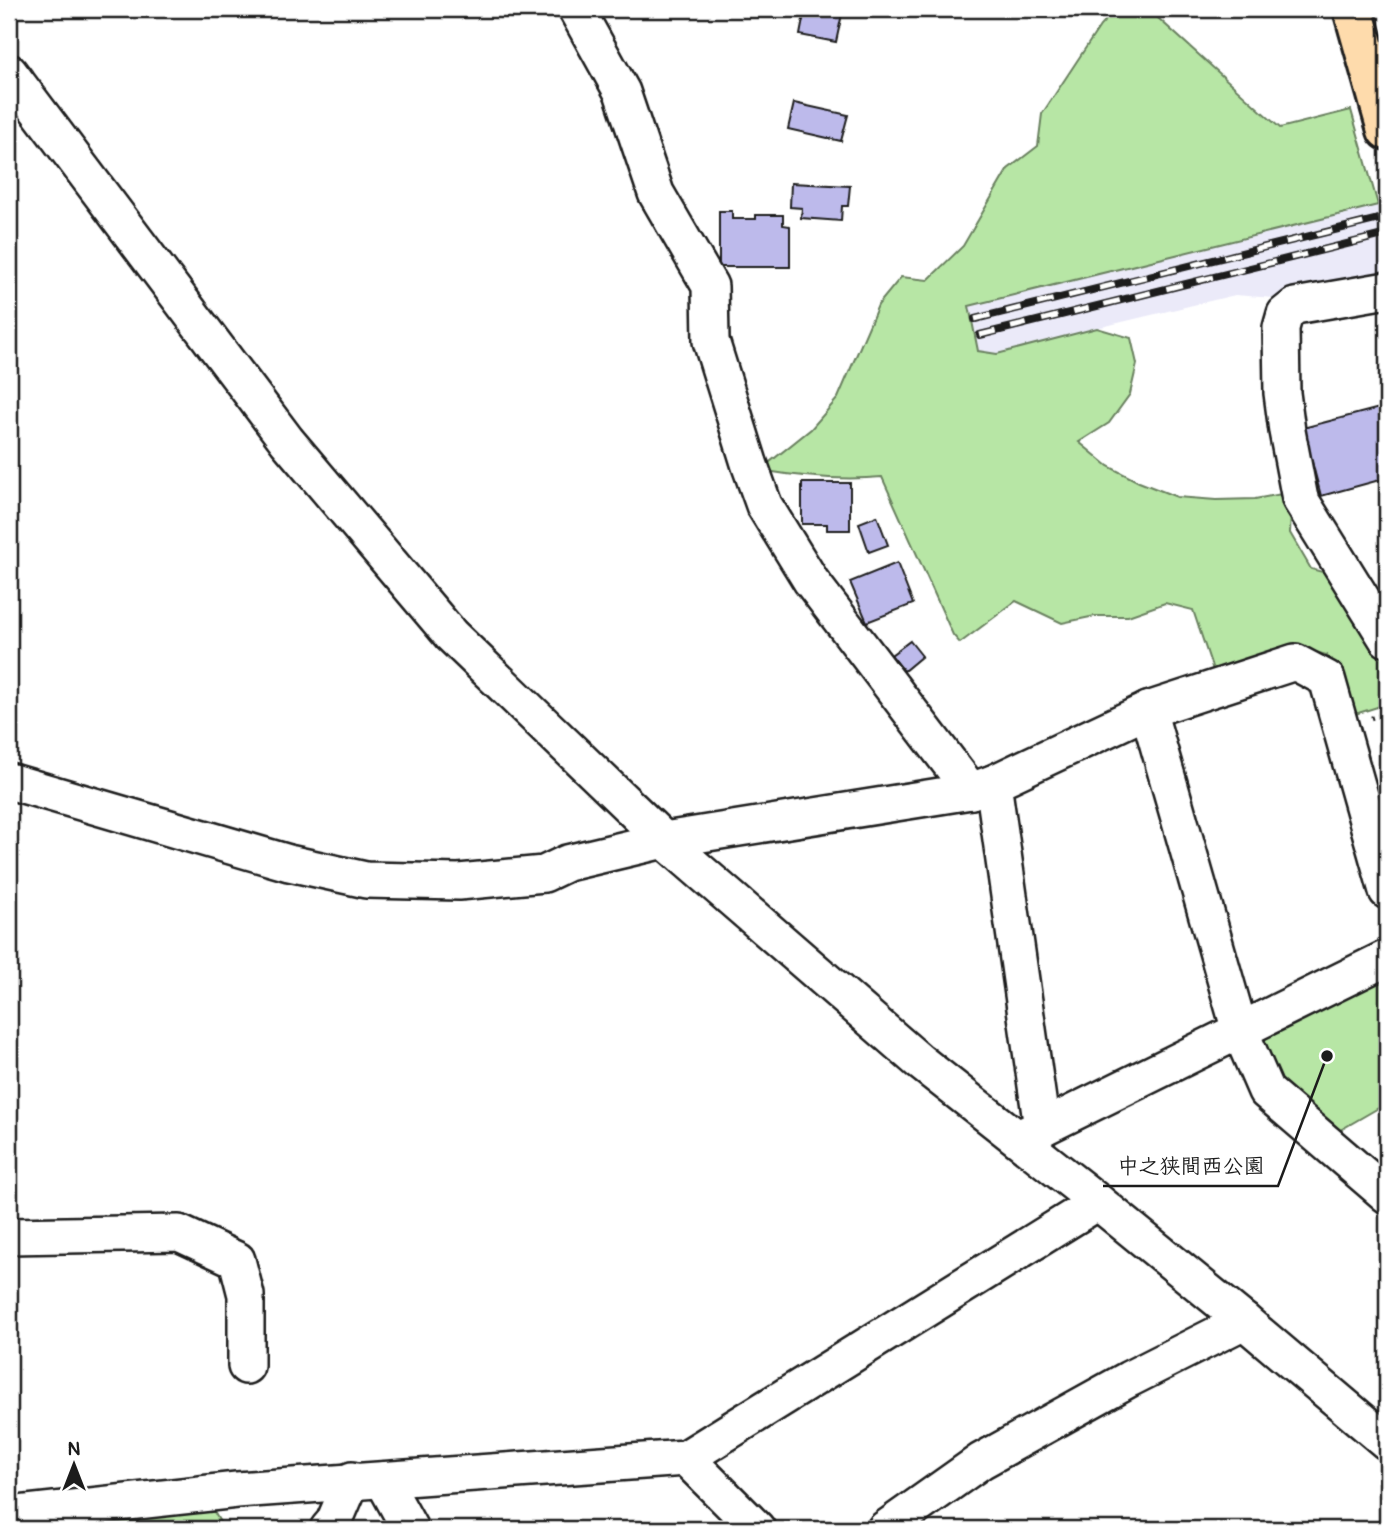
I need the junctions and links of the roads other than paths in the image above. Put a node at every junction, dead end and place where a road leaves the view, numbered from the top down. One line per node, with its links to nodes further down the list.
1 (576, 9): 9 (street)
2 (1353, 9): 4 (main road)
3 (9, 72): 10 (street)
4 (1387, 130)
5 (1387, 290): 6 (street)
6 (1387, 639)
7 (1149, 710): 9 (street); 11 (street); 13 (street)
8 (9, 781): 10 (street)
9 (982, 787): 10 (street); 14 (street)
10 (664, 840): 14 (street)
11 (1387, 891)
12 (1387, 958): 13 (street)
13 (1240, 1031): 14 (street); 15 (street)
14 (1029, 1133): 16 (street)
15 (1387, 1195)
16 (1098, 1202): 18 (street); 21 (street)
17 (9, 1236): 19 (street)
18 (1244, 1321): 20 (street); 27 (street)
19 (246, 1366)
20 (1387, 1442)
21 (686, 1458): 22 (street); 26 (street)
22 (368, 1480): 23 (street); 24 (street); 25 (street)
23 (9, 1515)
24 (328, 1529)
25 (410, 1529)
26 (757, 1529)
27 (885, 1529)

